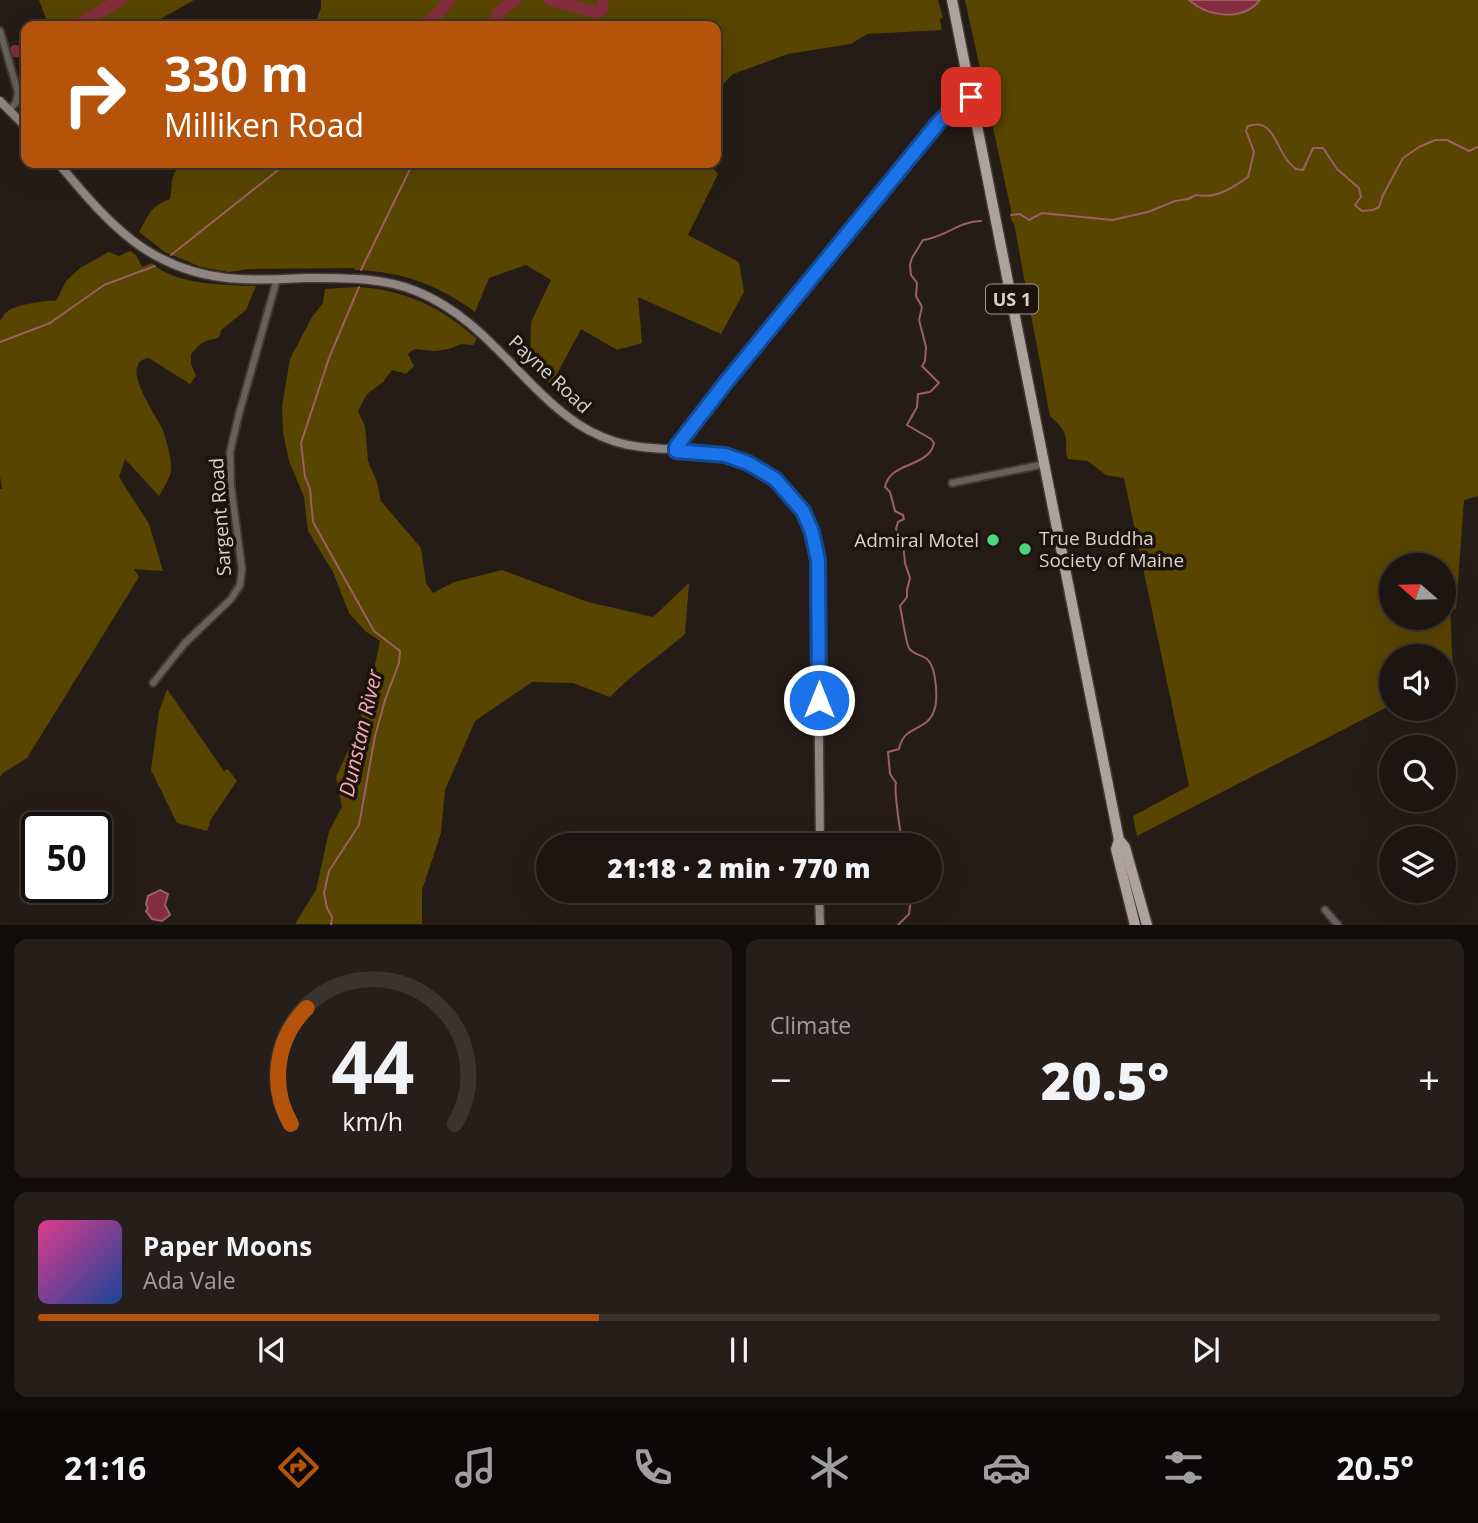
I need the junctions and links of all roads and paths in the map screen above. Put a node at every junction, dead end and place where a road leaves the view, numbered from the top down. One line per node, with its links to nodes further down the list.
1 (952, 0): 3 (main road, US 1)
2 (0, 31): 5 (street)
3 (971, 97): 9 (street); 10 (main road, US 1)
4 (0, 101): 5 (main road)
5 (5, 109): 6 (main road)
6 (21, 123)
7 (62, 168): 8 (main road, Payne Road)
8 (277, 279): 9 (main road, Payne Road); 12 (street, Sargent Road)
9 (676, 451): 13 (main road, Payne Road)
10 (1045, 464): 11 (street); 14 (main road, US 1)
11 (951, 482)
12 (153, 683)
13 (820, 833)
14 (1119, 840): 18 (main road, US 1); 19 (main road, US 1)
15 (819, 903): 17 (main road)
16 (1325, 911): 20 (street)
17 (820, 925)
18 (1135, 925)
19 (1147, 925)
20 (1338, 925)

